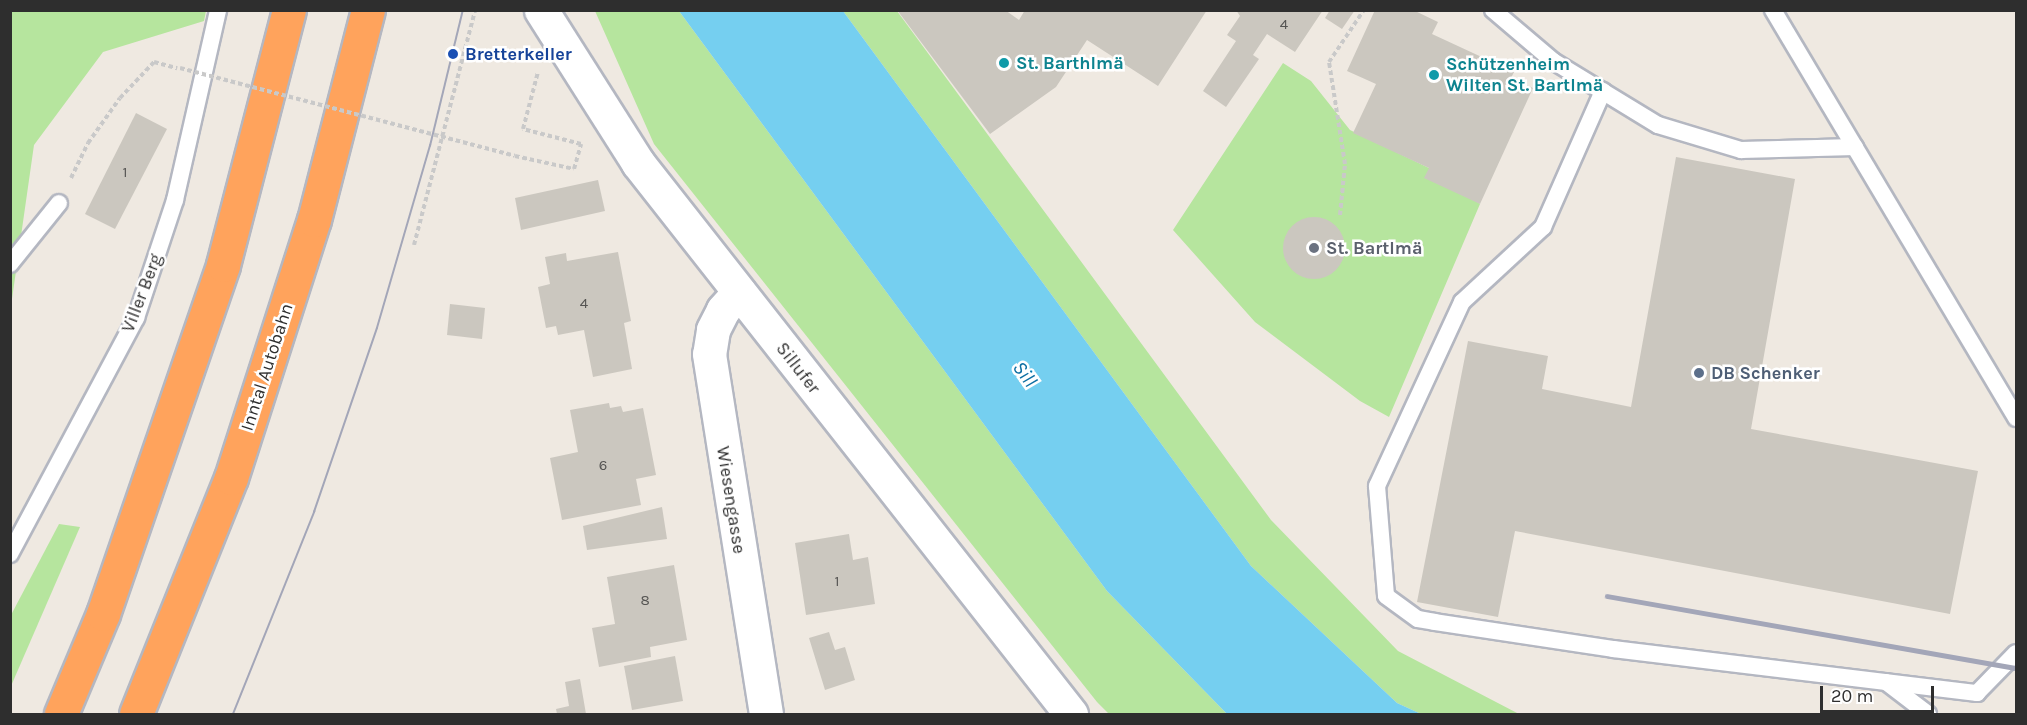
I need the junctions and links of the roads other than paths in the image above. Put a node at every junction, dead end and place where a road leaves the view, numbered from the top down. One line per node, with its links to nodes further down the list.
1 (218, 10): 13 (lane, Viller Berg)
2 (289, 10): 16 (highway)
3 (368, 10): 17 (highway, Inntal Autobahn)
4 (1493, 10): 7 (lane)
5 (1773, 10): 8 (lane)
6 (547, 20): 11 (street, Sillufer)
7 (1603, 91): 8 (lane); 15 (lane)
8 (1855, 147): 12 (lane)
9 (59, 203): 10 (lane)
10 (10, 264)
11 (739, 292): 18 (street, Wiesengasse); 19 (street, Sillufer)
12 (2016, 418)
13 (10, 554)
14 (2016, 653): 15 (lane)
15 (1886, 682): 20 (lane)
16 (61, 714)
17 (136, 714)
18 (766, 714)
19 (1071, 714)
20 (1928, 714)

